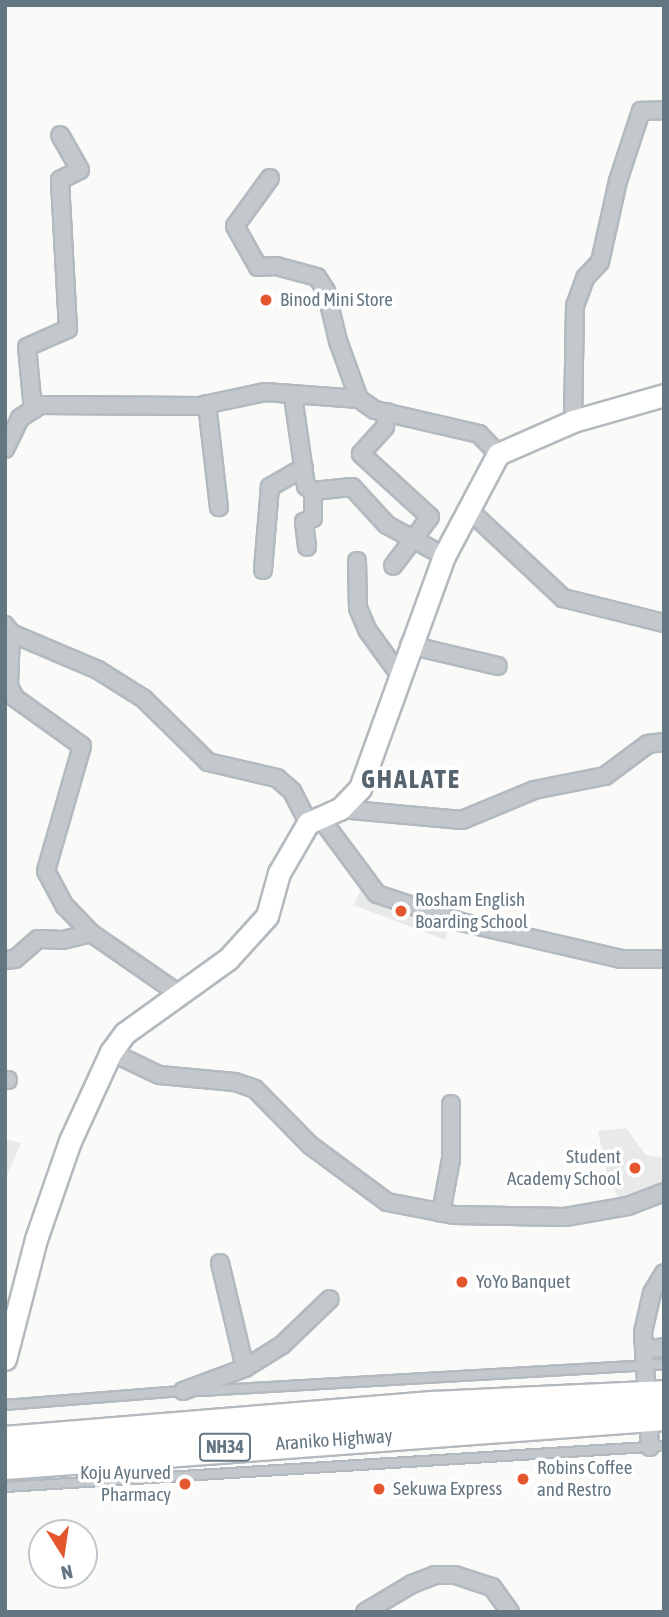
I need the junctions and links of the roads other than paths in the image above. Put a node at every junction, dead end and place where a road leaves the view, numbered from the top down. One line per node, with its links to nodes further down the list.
1 (664, 110): 10 (street)
2 (60, 135): 8 (street)
3 (270, 178): 6 (street)
4 (664, 395): 10 (main road)
5 (293, 396): 6 (street); 7 (street); 13 (street)
6 (359, 399): 9 (street)
7 (207, 404): 8 (street); 15 (street)
8 (33, 410): 11 (street)
9 (387, 412): 12 (street); 17 (street)
10 (573, 421): 12 (main road)
11 (5, 449)
12 (498, 454): 16 (main road)
13 (304, 467): 14 (street); 22 (street)
14 (313, 491): 17 (street); 18 (street)
15 (219, 507)
16 (469, 510): 19 (main road); 23 (street)
17 (411, 539): 19 (street); 21 (street)
18 (307, 547)
19 (444, 556): 25 (main road)
20 (357, 561): 27 (street)
21 (393, 566)
22 (263, 569)
23 (664, 623)
24 (8, 629): 30 (street); 31 (street)
25 (409, 645): 26 (street); 27 (main road)
26 (498, 666)
27 (399, 674): 29 (main road)
28 (664, 742): 29 (street)
29 (341, 809): 30 (main road)
30 (314, 820): 32 (street); 34 (main road)
31 (91, 933): 33 (street); 34 (street)
32 (664, 959)
33 (5, 960)
34 (179, 994): 35 (main road)
35 (111, 1052): 38 (street); 44 (main road)
36 (451, 1104): 38 (street)
37 (664, 1192): 38 (street)
38 (441, 1213)
39 (220, 1263): 46 (street)
40 (664, 1273): 43 (street)
41 (330, 1298): 46 (street)
42 (664, 1347): 43 (street)
43 (645, 1358): 45 (lane); 47 (lane); 49 (street)
44 (5, 1359)
45 (664, 1364)
46 (245, 1368): 47 (street)
47 (183, 1391): 48 (lane)
48 (5, 1405)
49 (656, 1406): 50 (highway, Araniko Highway / NH34); 51 (street); 52 (highway, Araniko Highway / NH34)
50 (5, 1441)
51 (657, 1447): 53 (lane)
52 (5, 1465)
53 (5, 1487)
54 (365, 1612): 55 (street)
55 (510, 1612)

